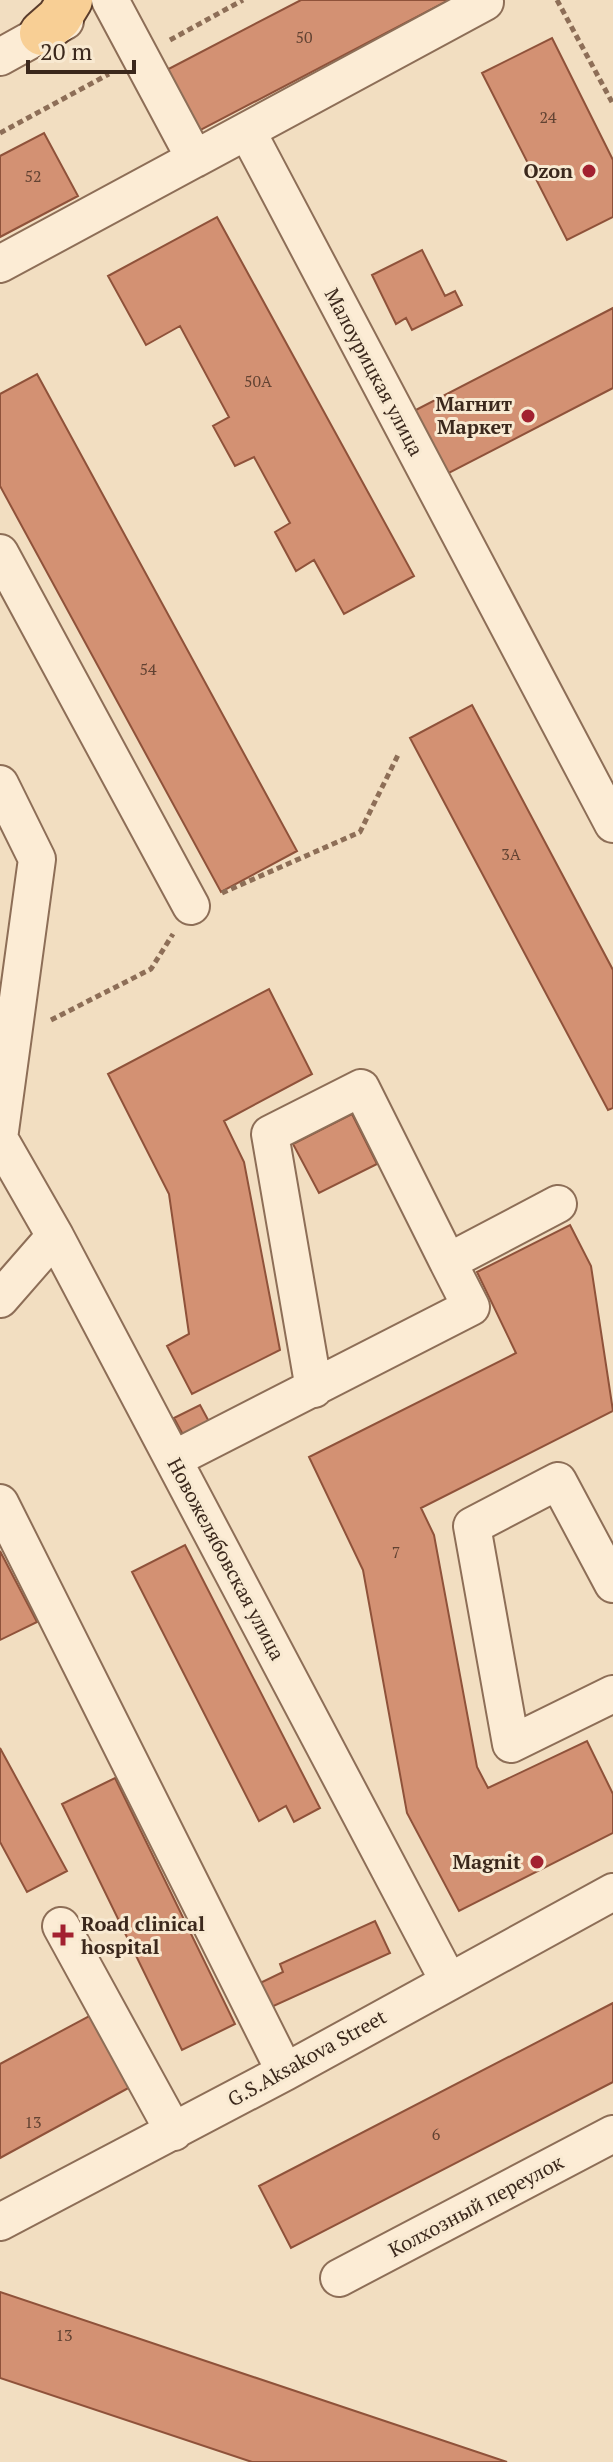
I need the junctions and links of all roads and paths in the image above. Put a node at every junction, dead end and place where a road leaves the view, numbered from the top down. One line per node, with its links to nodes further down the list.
1 (70, 0): 6 (main road)
2 (104, 0): 6 (street)
3 (110, 0): 10 (street)
4 (557, 0): 8 (path)
5 (485, 2): 9 (street)
6 (42, 33): 7 (street)
7 (0, 57)
8 (613, 104)
9 (247, 131): 10 (street); 14 (street, Малоурицкая улица)
10 (195, 159): 11 (street)
11 (0, 264)
12 (0, 553): 15 (street)
13 (0, 784): 16 (street)
14 (613, 824)
15 (191, 906)
16 (0, 1131)
17 (0, 1140): 19 (street, Новожелябовская улица)
18 (558, 1204): 20 (street)
19 (55, 1236): 21 (street); 23 (street, Новожелябовская улица)
20 (448, 1262): 22 (street); 22 (street)
21 (0, 1299)
22 (314, 1389): 23 (street)
23 (174, 1459): 29 (street, Новожелябовская улица)
24 (0, 1503): 30 (street)
25 (613, 1584): 26 (street)
26 (613, 1694)
27 (613, 1892): 29 (street, G.S.Aksakova Street)
28 (61, 1926): 31 (street)
29 (448, 1980): 30 (street, G.S.Aksakova Street)
30 (285, 2072): 31 (street, G.S.Aksakova Street)
31 (174, 2132): 33 (street, G.S.Aksakova Street)
32 (613, 2134): 34 (street, Колхозный переулок)
33 (0, 2222)
34 (339, 2278)

